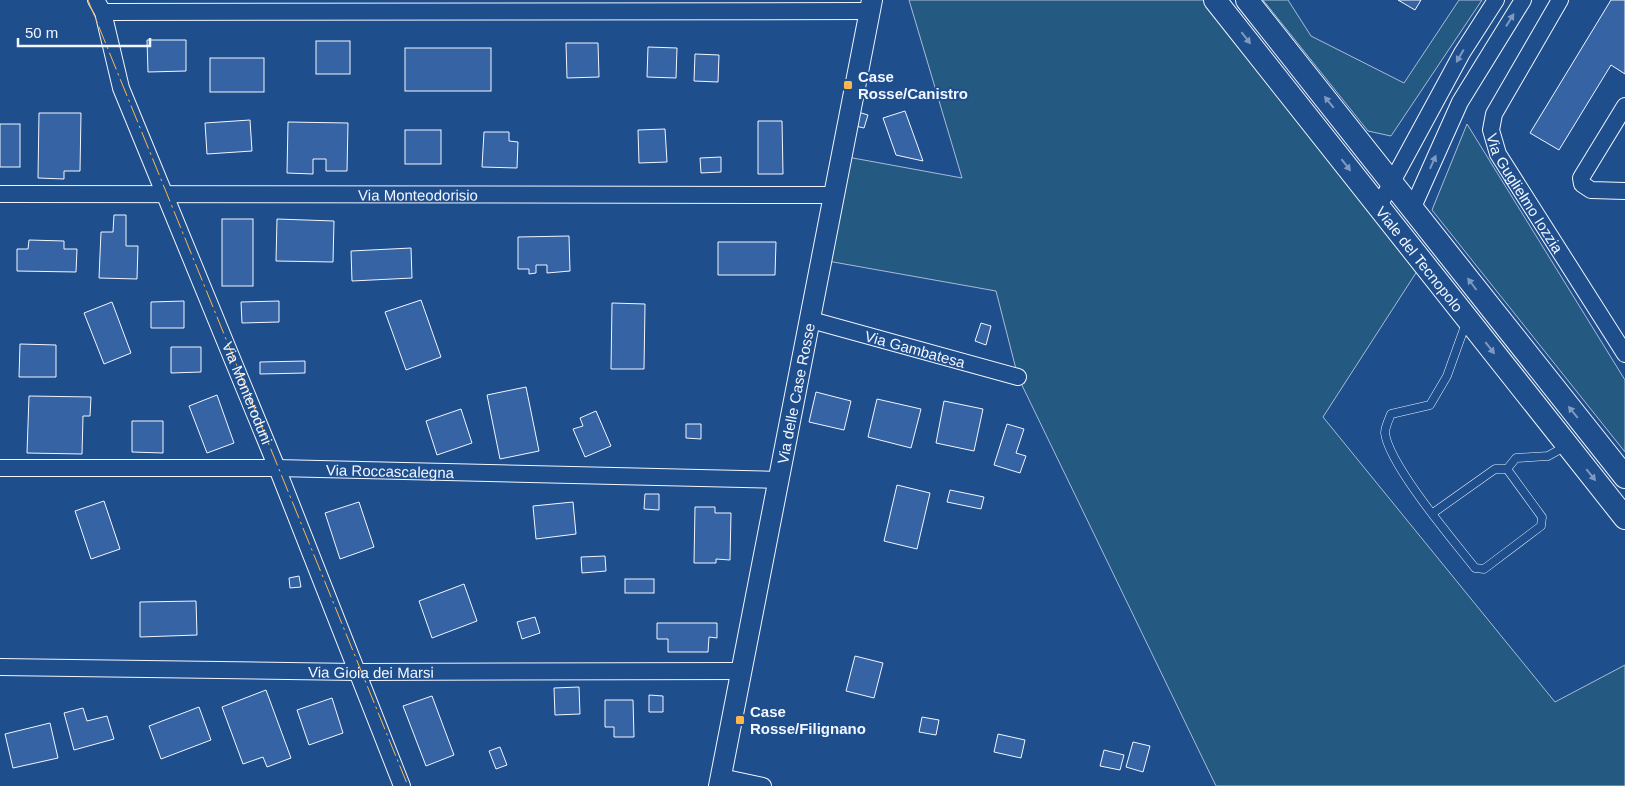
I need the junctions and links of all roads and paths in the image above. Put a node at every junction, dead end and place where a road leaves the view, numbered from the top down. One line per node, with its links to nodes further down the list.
1 (1215, 0): 14 (main road, Viale del Tecnopolo, one-way to 14)
2 (1247, 0): 9 (main road, Viale del Tecnopolo, one-way to 2)
3 (1496, 0): 9 (street, one-way to 9)
4 (1523, 0): 15 (street, one-way to 4)
5 (1560, 0): 18 (street, Via Guglielmo Iozzia)
6 (99, 6): 7 (street); 11 (street, Via Monteroduni)
7 (870, 6): 13 (street, Via delle Case Rosse)
8 (1625, 106): 10 (street)
9 (1392, 182): 14 (street); 15 (main road, Viale del Tecnopolo)
10 (1625, 190)
11 (165, 192): 12 (street, Via Monteodorisio); 13 (street, Via Monteodorisio); 22 (street, Via Monteroduni)
12 (0, 194)
13 (834, 195): 17 (street, Via delle Case Rosse)
14 (1379, 206): 16 (main road, Viale del Tecnopolo)
15 (1413, 207): 24 (main road, Viale del Tecnopolo, one-way to 15)
16 (1467, 319): 20 (main road, Viale del Tecnopolo, one-way to 20); 26 (lane)
17 (811, 320): 19 (street, Via Gambatesa); 25 (street, Via delle Case Rosse)
18 (1625, 354)
19 (1018, 377)
20 (1567, 445): 23 (lane); 27 (main road, Viale del Tecnopolo, one-way to 27)
21 (0, 468): 22 (street, Via Roccascalegna)
22 (277, 468): 25 (street, Via Roccascalegna); 30 (street, Via Monteroduni)
23 (1507, 469): 26 (lane); 26 (lane)
24 (1625, 477)
25 (780, 480): 29 (street, Via delle Case Rosse)
26 (1433, 513)
27 (1625, 518)
28 (0, 667): 30 (street, Via Gioia dei Marsi)
29 (742, 671): 30 (street, Via Gioia dei Marsi); 31 (street, Via delle Case Rosse)
30 (356, 672): 32 (street, Via Monteroduni)
31 (721, 781): 33 (street)
32 (402, 786)
33 (763, 786)

